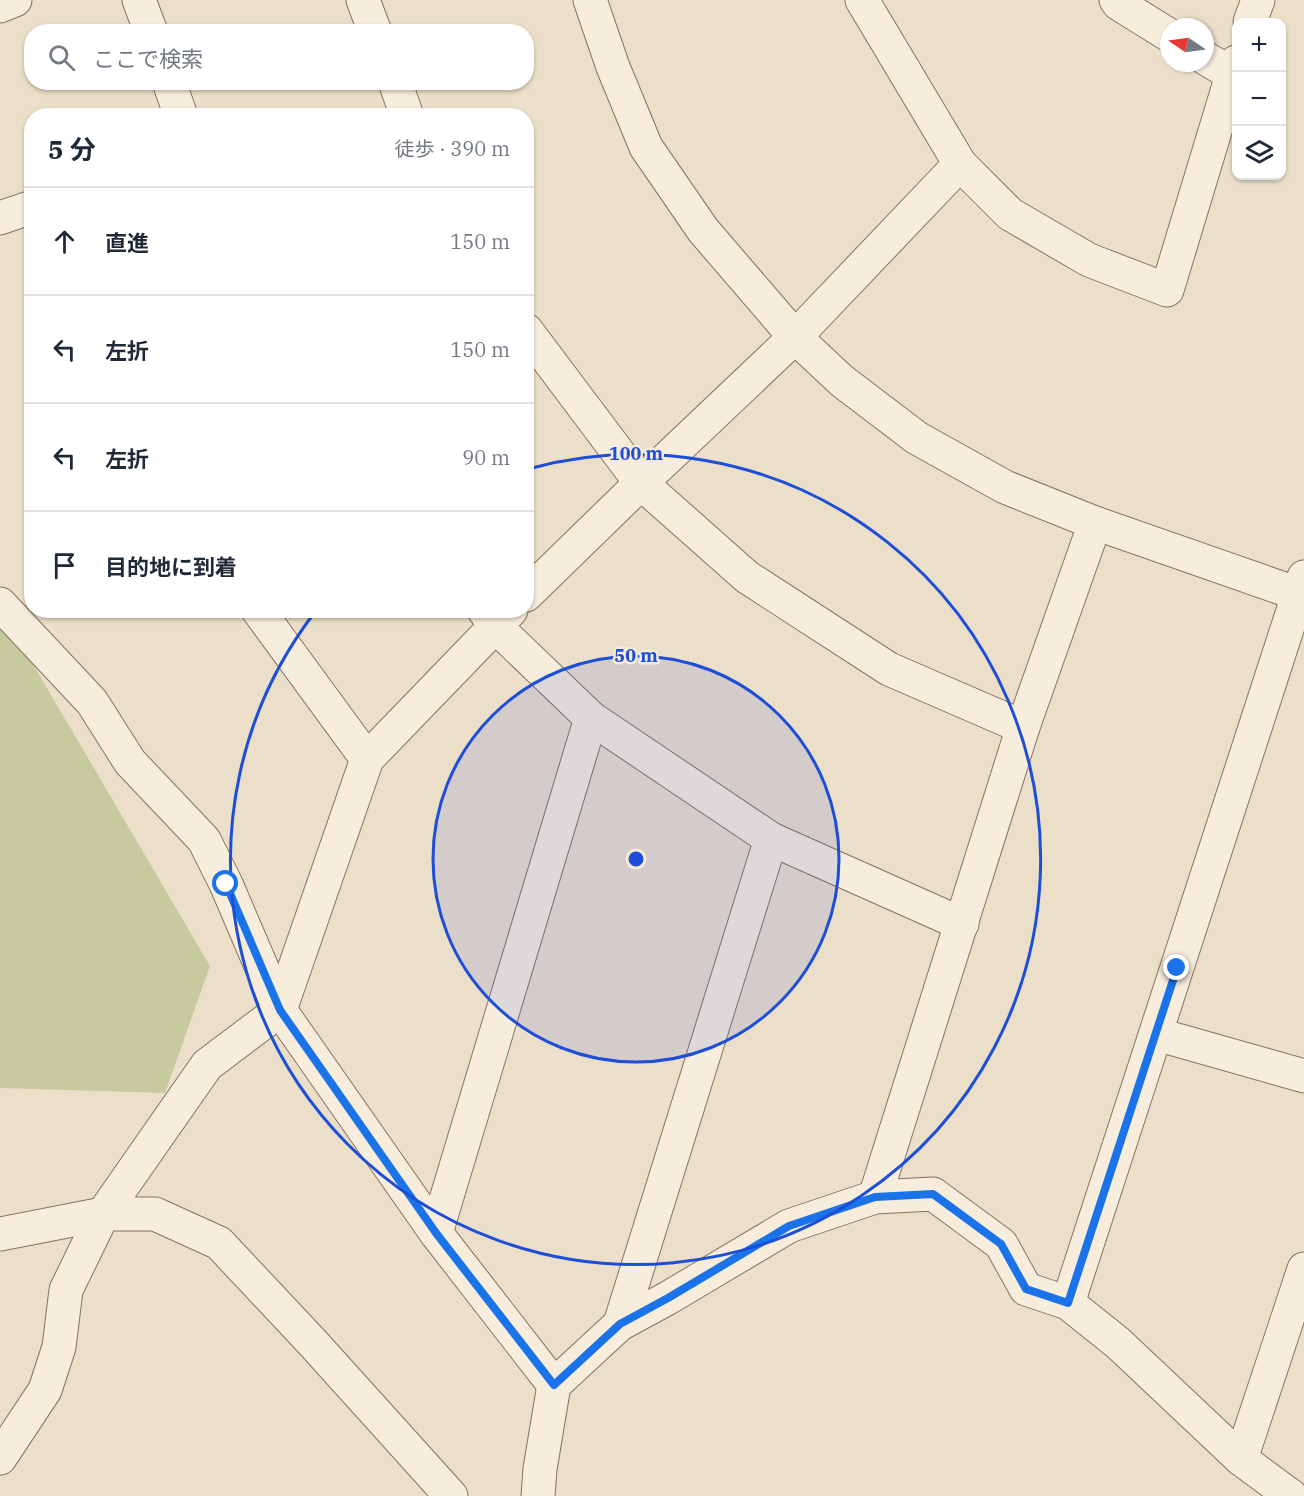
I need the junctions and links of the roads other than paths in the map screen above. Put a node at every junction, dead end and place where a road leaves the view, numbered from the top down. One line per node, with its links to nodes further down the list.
1 (15, 0): 8 (street)
2 (139, 0): 10 (street)
3 (363, 0): 11 (street)
4 (590, 0): 19 (street)
5 (862, 0): 18 (street)
6 (1116, 0): 12 (street)
7 (1258, 0): 9 (street)
8 (0, 6)
9 (1251, 18)
10 (148, 24)
11 (372, 24)
12 (1160, 29)
13 (1224, 65): 18 (street)
14 (172, 90): 16 (street)
15 (398, 90): 17 (street)
16 (178, 108)
17 (404, 108)
18 (960, 164): 19 (street)
19 (795, 337): 21 (street); 22 (street)
20 (534, 341): 21 (street)
21 (641, 483): 23 (street); 30 (street)
22 (1095, 523): 24 (street); 30 (street)
23 (534, 587)
24 (1302, 589): 35 (street)
25 (0, 604): 34 (street)
26 (264, 618): 31 (street)
27 (494, 618): 31 (street)
28 (498, 618): 29 (street)
29 (591, 718): 32 (street); 39 (street)
30 (1023, 727): 33 (street)
31 (368, 759): 34 (street)
32 (771, 839): 33 (street); 43 (street)
33 (962, 924): 37 (street)
34 (280, 1010): 38 (street); 39 (street)
35 (1156, 1034): 36 (street); 42 (street)
36 (1304, 1076)
37 (875, 1197): 42 (street); 43 (street)
38 (103, 1214): 40 (street); 45 (street); 47 (street)
39 (436, 1233): 44 (street)
40 (0, 1234)
41 (1304, 1269): 46 (street)
42 (1068, 1303): 46 (street)
43 (620, 1324): 44 (street)
44 (554, 1385): 48 (street)
45 (0, 1458)
46 (1241, 1459): 49 (street)
47 (451, 1496)
48 (538, 1496)
49 (1291, 1496)

